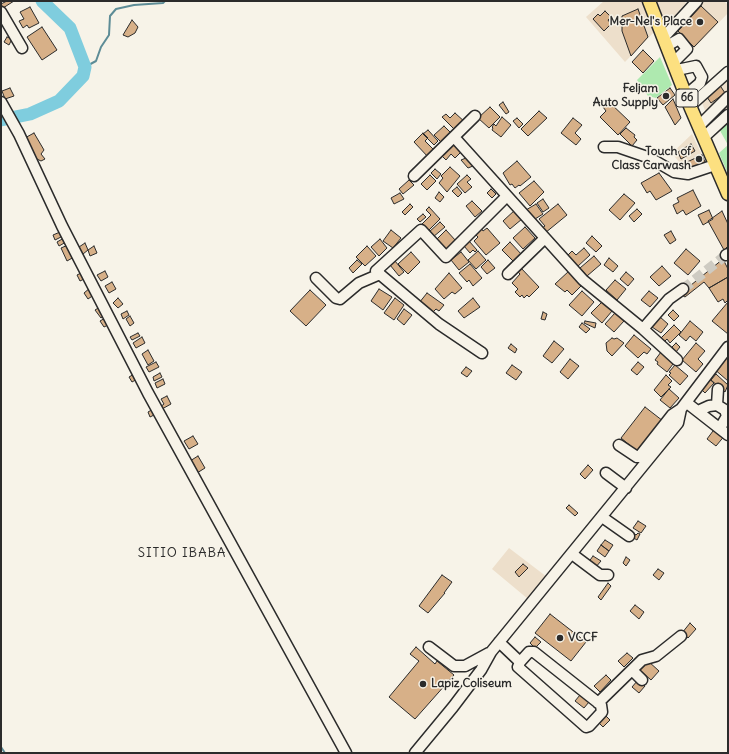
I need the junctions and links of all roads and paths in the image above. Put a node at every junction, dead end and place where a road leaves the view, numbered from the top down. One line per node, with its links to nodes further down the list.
1 (649, 1): 4 (main road, 66)
2 (697, 1): 4 (street)
3 (1, 12): 5 (street)
4 (666, 41): 6 (main road, 66); 6 (street)
5 (22, 48)
6 (675, 66): 9 (main road, 66); 9 (street)
7 (728, 72): 9 (street)
8 (728, 97): 13 (street)
9 (688, 101): 13 (main road, 66)
10 (3, 105): 50 (street)
11 (728, 115): 15 (street)
12 (476, 116): 14 (street)
13 (699, 126): 15 (main road, 66)
14 (454, 137): 18 (street); 20 (street)
15 (704, 137): 17 (main road, 66)
16 (604, 146): 17 (street)
17 (715, 165): 19 (main road, 66)
18 (414, 176)
19 (728, 194)
20 (507, 196): 21 (street); 22 (street)
21 (545, 238): 23 (street); 26 (street)
22 (380, 274): 24 (street); 28 (street)
23 (508, 274)
24 (316, 278)
25 (683, 289): 26 (street)
26 (643, 329): 29 (street)
27 (728, 347): 31 (street)
28 (482, 353)
29 (677, 360)
30 (718, 389): 32 (street)
31 (684, 406): 33 (street); 35 (street); 37 (street)
32 (717, 406): 33 (street); 34 (street)
33 (698, 411): 34 (street)
34 (724, 432)
35 (619, 445)
36 (606, 473): 37 (street)
37 (626, 488): 38 (street)
38 (602, 517): 39 (street); 40 (street)
39 (629, 536)
40 (572, 554): 41 (street); 43 (street)
41 (608, 575)
42 (681, 636): 47 (street)
43 (501, 639): 45 (street); 46 (street)
44 (429, 647): 45 (street)
45 (491, 652): 51 (street)
46 (522, 659): 49 (street); 49 (street)
47 (632, 670): 48 (street); 49 (street)
48 (642, 680)
49 (598, 703)
50 (346, 753)
51 (414, 753)

